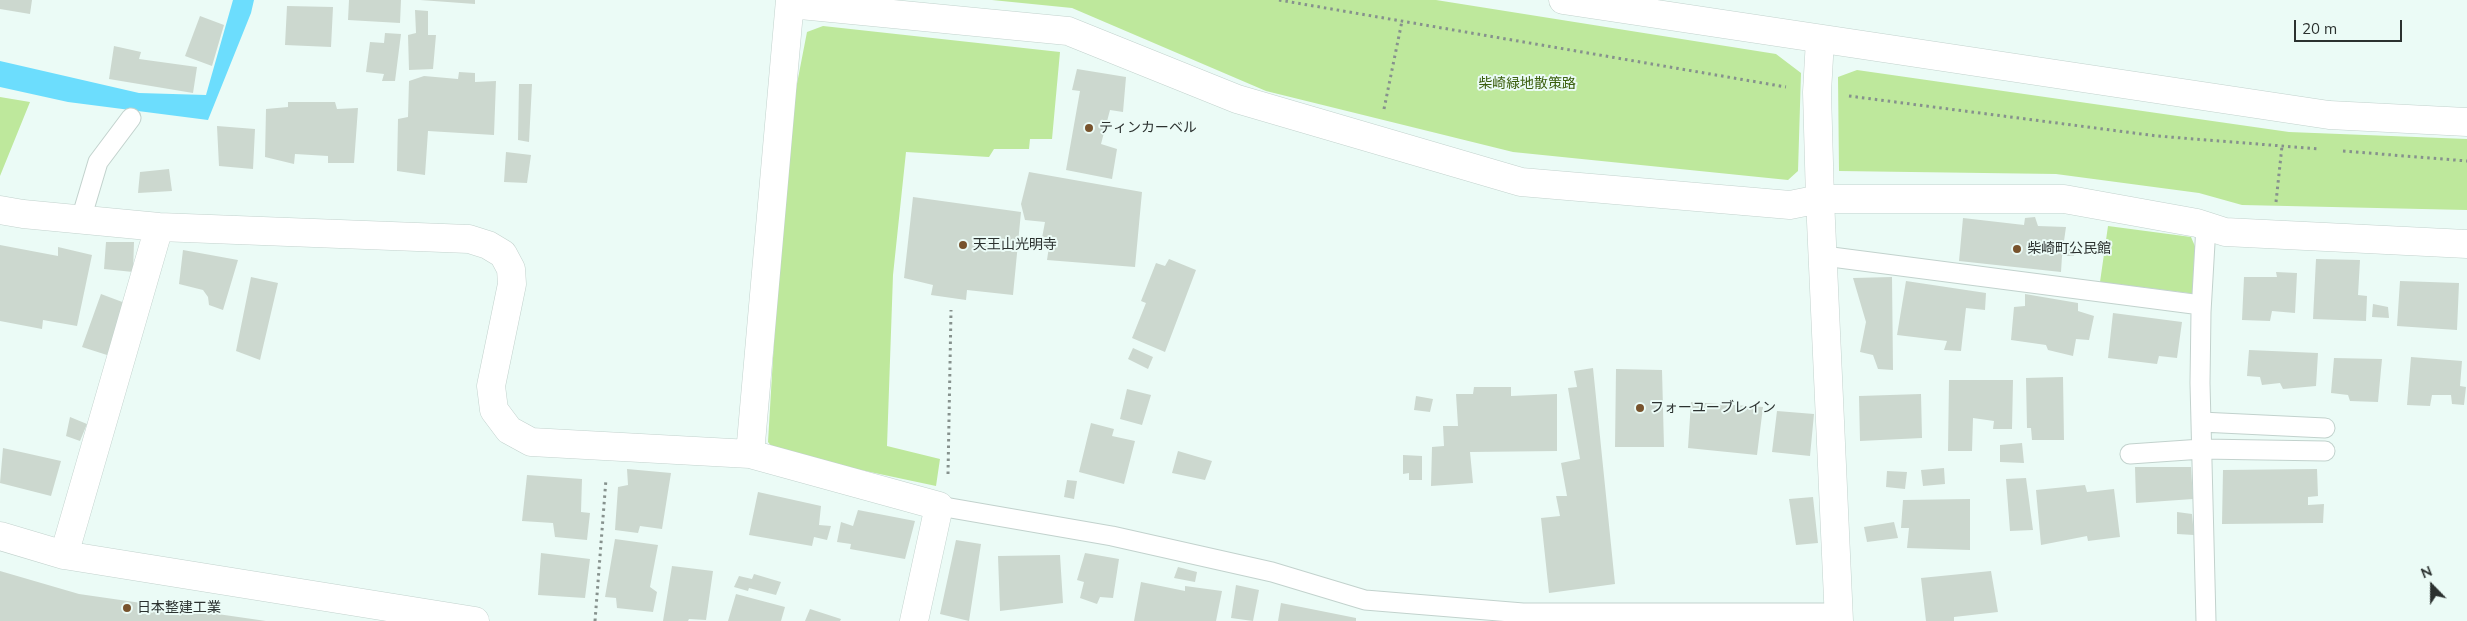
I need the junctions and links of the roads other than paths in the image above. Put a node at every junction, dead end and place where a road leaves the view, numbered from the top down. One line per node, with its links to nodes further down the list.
1 (1563, 0): 3 (street)
2 (790, 2): 6 (street); 18 (street)
3 (1820, 40): 5 (street); 6 (street)
4 (131, 118): 8 (lane)
5 (2467, 122)
6 (1820, 199): 9 (street); 12 (street)
7 (0, 210): 8 (street)
8 (82, 219): 10 (street)
9 (2206, 226): 11 (street); 13 (lane)
10 (159, 227): 18 (street); 22 (street)
11 (2467, 244)
12 (1824, 256): 13 (lane); 25 (street)
13 (2201, 305): 14 (lane)
14 (2201, 422): 15 (lane); 16 (lane)
15 (2325, 428)
16 (2202, 449): 17 (lane); 19 (lane); 28 (lane)
17 (2325, 451)
18 (750, 454): 20 (street)
19 (2130, 454)
20 (939, 506): 24 (lane); 27 (street)
21 (0, 536): 22 (street)
22 (64, 555): 23 (street)
23 (383, 614): 26 (street)
24 (1522, 617): 25 (lane)
25 (1839, 617)
26 (475, 621)
27 (914, 621)
28 (2206, 621)

